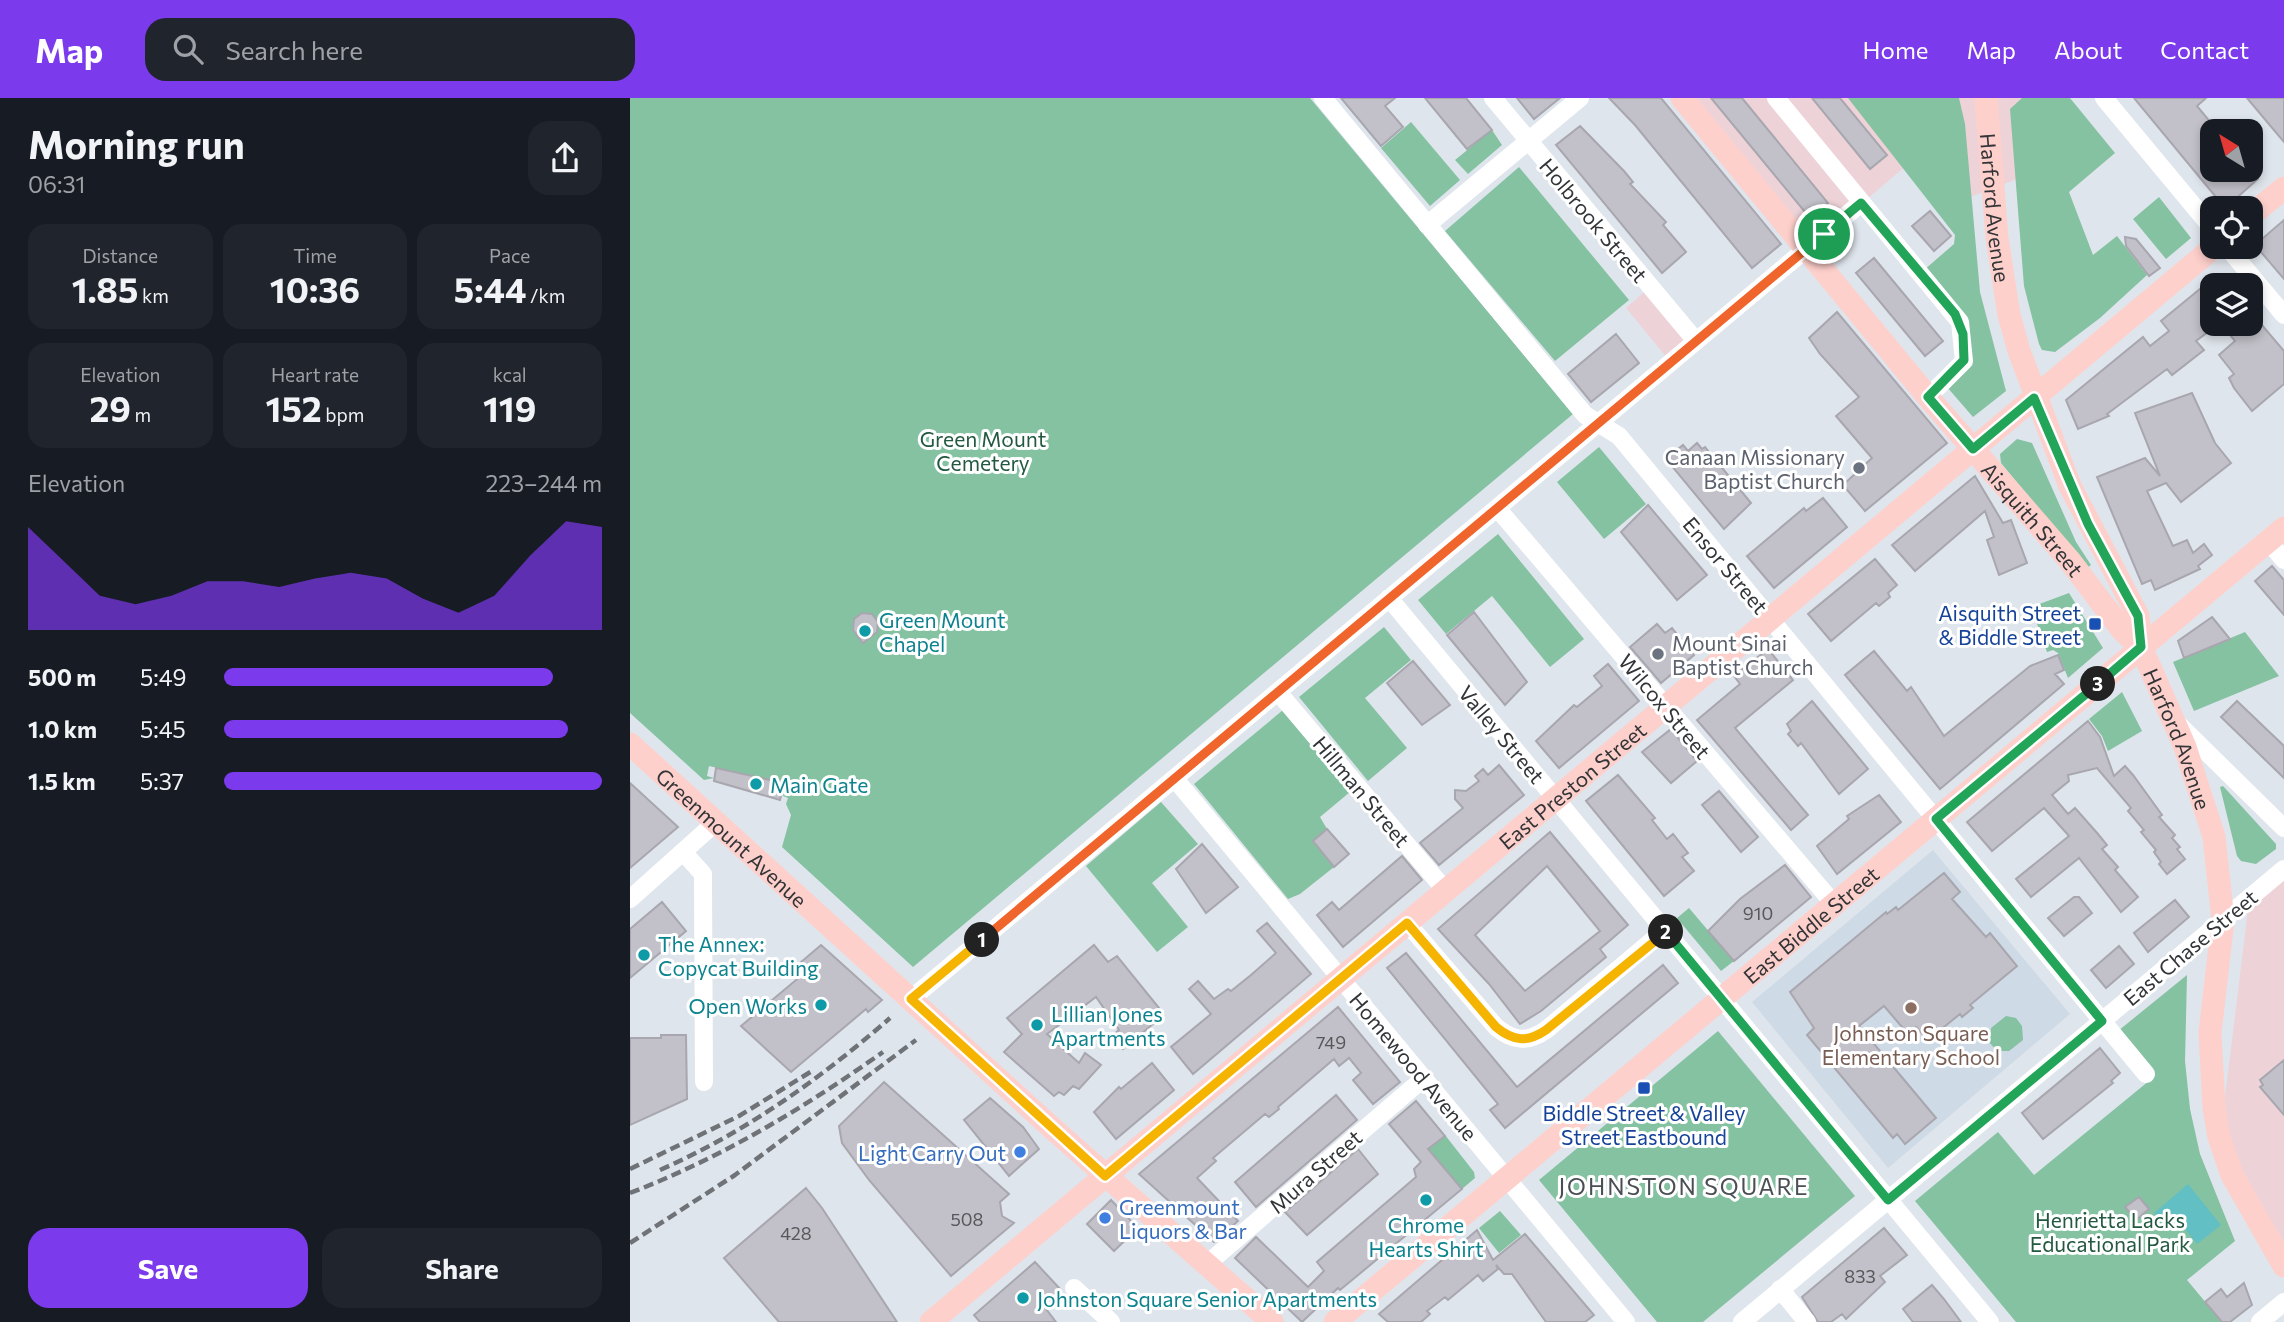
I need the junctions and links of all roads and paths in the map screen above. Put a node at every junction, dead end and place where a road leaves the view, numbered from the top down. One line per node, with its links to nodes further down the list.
1 (1323, 98): 13 (street, Ensor Street)
2 (1493, 98): 8 (street, Holbrook Street)
3 (1580, 98): 8 (street)
4 (1682, 98): 14 (main road, Aisquith Street)
5 (1776, 98): 10 (street)
6 (2104, 98): 12 (street)
7 (1988, 99): 20 (main road, Harford Avenue)
8 (1529, 141): 13 (street); 18 (street, Holbrook Street)
9 (2284, 188): 11 (main road)
10 (1861, 203): 14 (street); 19 (street)
11 (2263, 205)
12 (2200, 214)
13 (1427, 225): 21 (street, Ensor Street)
14 (1807, 248): 18 (street); 19 (main road, Aisquith Street)
15 (2200, 259): 20 (main road, East Preston Street)
16 (2237, 259): 17 (street)
17 (2284, 315)
18 (1696, 341): 21 (street)
19 (1928, 397): 22 (main road, Aisquith Street)
20 (2034, 398): 22 (main road, East Preston Street); 28 (main road, Harford Avenue)
21 (1598, 423): 23 (street); 27 (street, Ensor Street)
22 (1973, 449): 27 (main road, East Preston Street); 28 (main road, Aisquith Street)
23 (1497, 508): 26 (street); 30 (street, Wilcox Street)
24 (2276, 534): 25 (street); 28 (main road, East Biddle Street)
25 (2284, 560)
26 (1390, 598): 29 (street); 34 (street, Valley Street)
27 (1770, 619): 30 (main road, East Preston Street); 35 (street, Ensor Street)
28 (2141, 647): 31 (main road, Harford Avenue); 35 (main road, East Biddle Street)
29 (1278, 691): 33 (street); 40 (street, Hillman Street)
30 (1665, 707): 34 (main road, East Preston Street); 42 (street, Wilcox Street)
31 (2175, 722): 37 (street); 43 (main road, Harford Avenue)
32 (630, 744): 36 (main road, Greenmount Avenue)
33 (1175, 779): 46 (street, Homewood Avenue); 48 (street)
34 (1556, 799): 40 (main road, East Preston Street); 45 (street, Valley Street)
35 (1936, 819): 42 (main road, East Biddle Street); 49 (street, Ensor Street)
36 (715, 824): 38 (street); 48 (main road, Greenmount Avenue)
37 (2284, 828)
38 (684, 853): 41 (street); 52 (street)
39 (2284, 869): 43 (street, East Chase Street)
40 (1446, 891): 44 (main road, East Preston Street)
41 (630, 899)
42 (1834, 905): 47 (main road, East Biddle Street)
43 (2223, 920): 49 (street, East Chase Street); 57 (main road, Harford Avenue)
44 (1407, 923): 45 (street); 46 (main road, East Preston Street)
45 (1665, 930): 47 (street, Valley Street)
46 (1341, 978): 51 (street, Homewood Avenue); 53 (main road, East Preston Street)
47 (1721, 998): 54 (main road, East Biddle Street); 55 (street, Valley Street)
48 (911, 999): 53 (main road, Greenmount Avenue)
49 (2102, 1021): 50 (street, Ensor Street); 55 (street, East Chase Street)
50 (2146, 1074)
51 (1424, 1078): 54 (street, Homewood Avenue); 56 (street, Mura Street)
52 (704, 1082)
53 (1105, 1176): 56 (main road, Greenmount Avenue); 61 (main road, East Preston Street)
54 (1508, 1177): 64 (main road, East Biddle Street); 65 (street, Homewood Avenue)
55 (1888, 1200): 59 (street, East Chase Street); 68 (street, Valley Street)
56 (1207, 1264): 63 (main road, Greenmount Avenue)
57 (2284, 1266)
58 (1074, 1288): 62 (street)
59 (1780, 1289): 66 (street, East Chase Street); 67 (street)
60 (2284, 1302): 69 (street)
61 (944, 1318)
62 (1111, 1322)
63 (1272, 1322)
64 (1335, 1322)
65 (1626, 1322)
66 (1742, 1322)
67 (1808, 1322)
68 (1990, 1322)
69 (2260, 1322)

